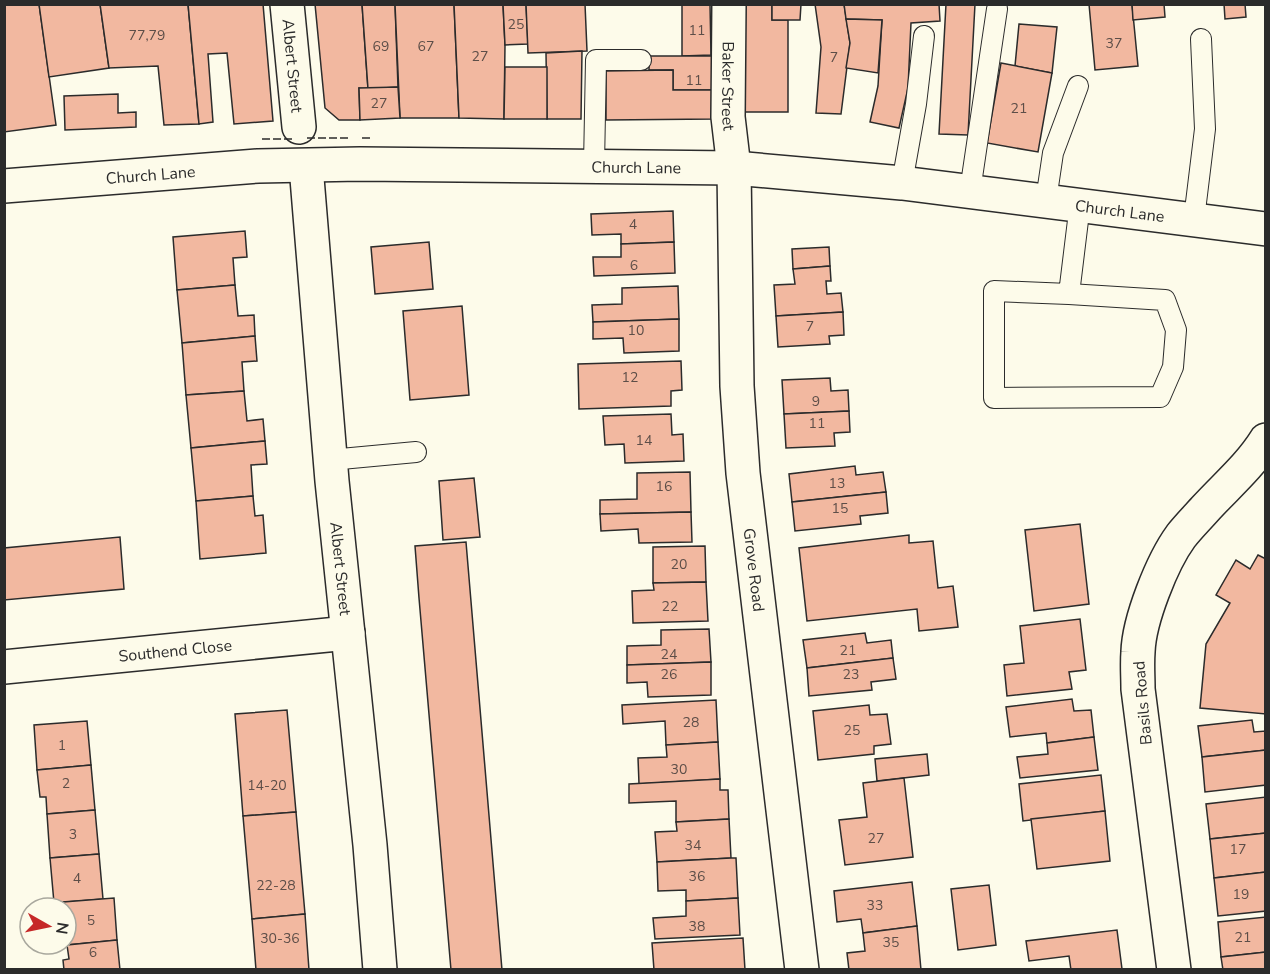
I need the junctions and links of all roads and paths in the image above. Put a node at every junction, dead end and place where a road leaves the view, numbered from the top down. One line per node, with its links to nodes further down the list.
1 (287, 4): 8 (street, Albert Street)
2 (729, 4): 11 (street, Baker Street)
3 (997, 9): 14 (lane)
4 (924, 36): 12 (lane)
5 (1201, 39): 17 (lane)
6 (641, 60): 9 (lane)
7 (1078, 86): 15 (lane)
8 (299, 127)
9 (594, 165): 10 (street, Church Lane); 11 (street, Church Lane)
10 (306, 166): 13 (street, Church Lane); 22 (street, Albert Street)
11 (734, 168): 12 (street, Church Lane); 26 (street, Grove Road)
12 (902, 183): 14 (street, Church Lane)
13 (4, 186)
14 (970, 191): 15 (street, Church Lane)
15 (1046, 200): 16 (street, Church Lane)
16 (1080, 204): 17 (street, Church Lane); 19 (lane)
17 (1194, 219): 18 (street, Church Lane)
18 (1266, 229)
19 (1069, 294): 19 (lane)
20 (1266, 440): 27 (street, Basils Road)
21 (416, 452): 22 (lane)
22 (330, 460): 23 (street, Albert Street)
23 (348, 633): 24 (street, Southend Close); 25 (street, Albert Street)
24 (4, 667)
25 (380, 969)
26 (802, 969)
27 (1174, 969)

